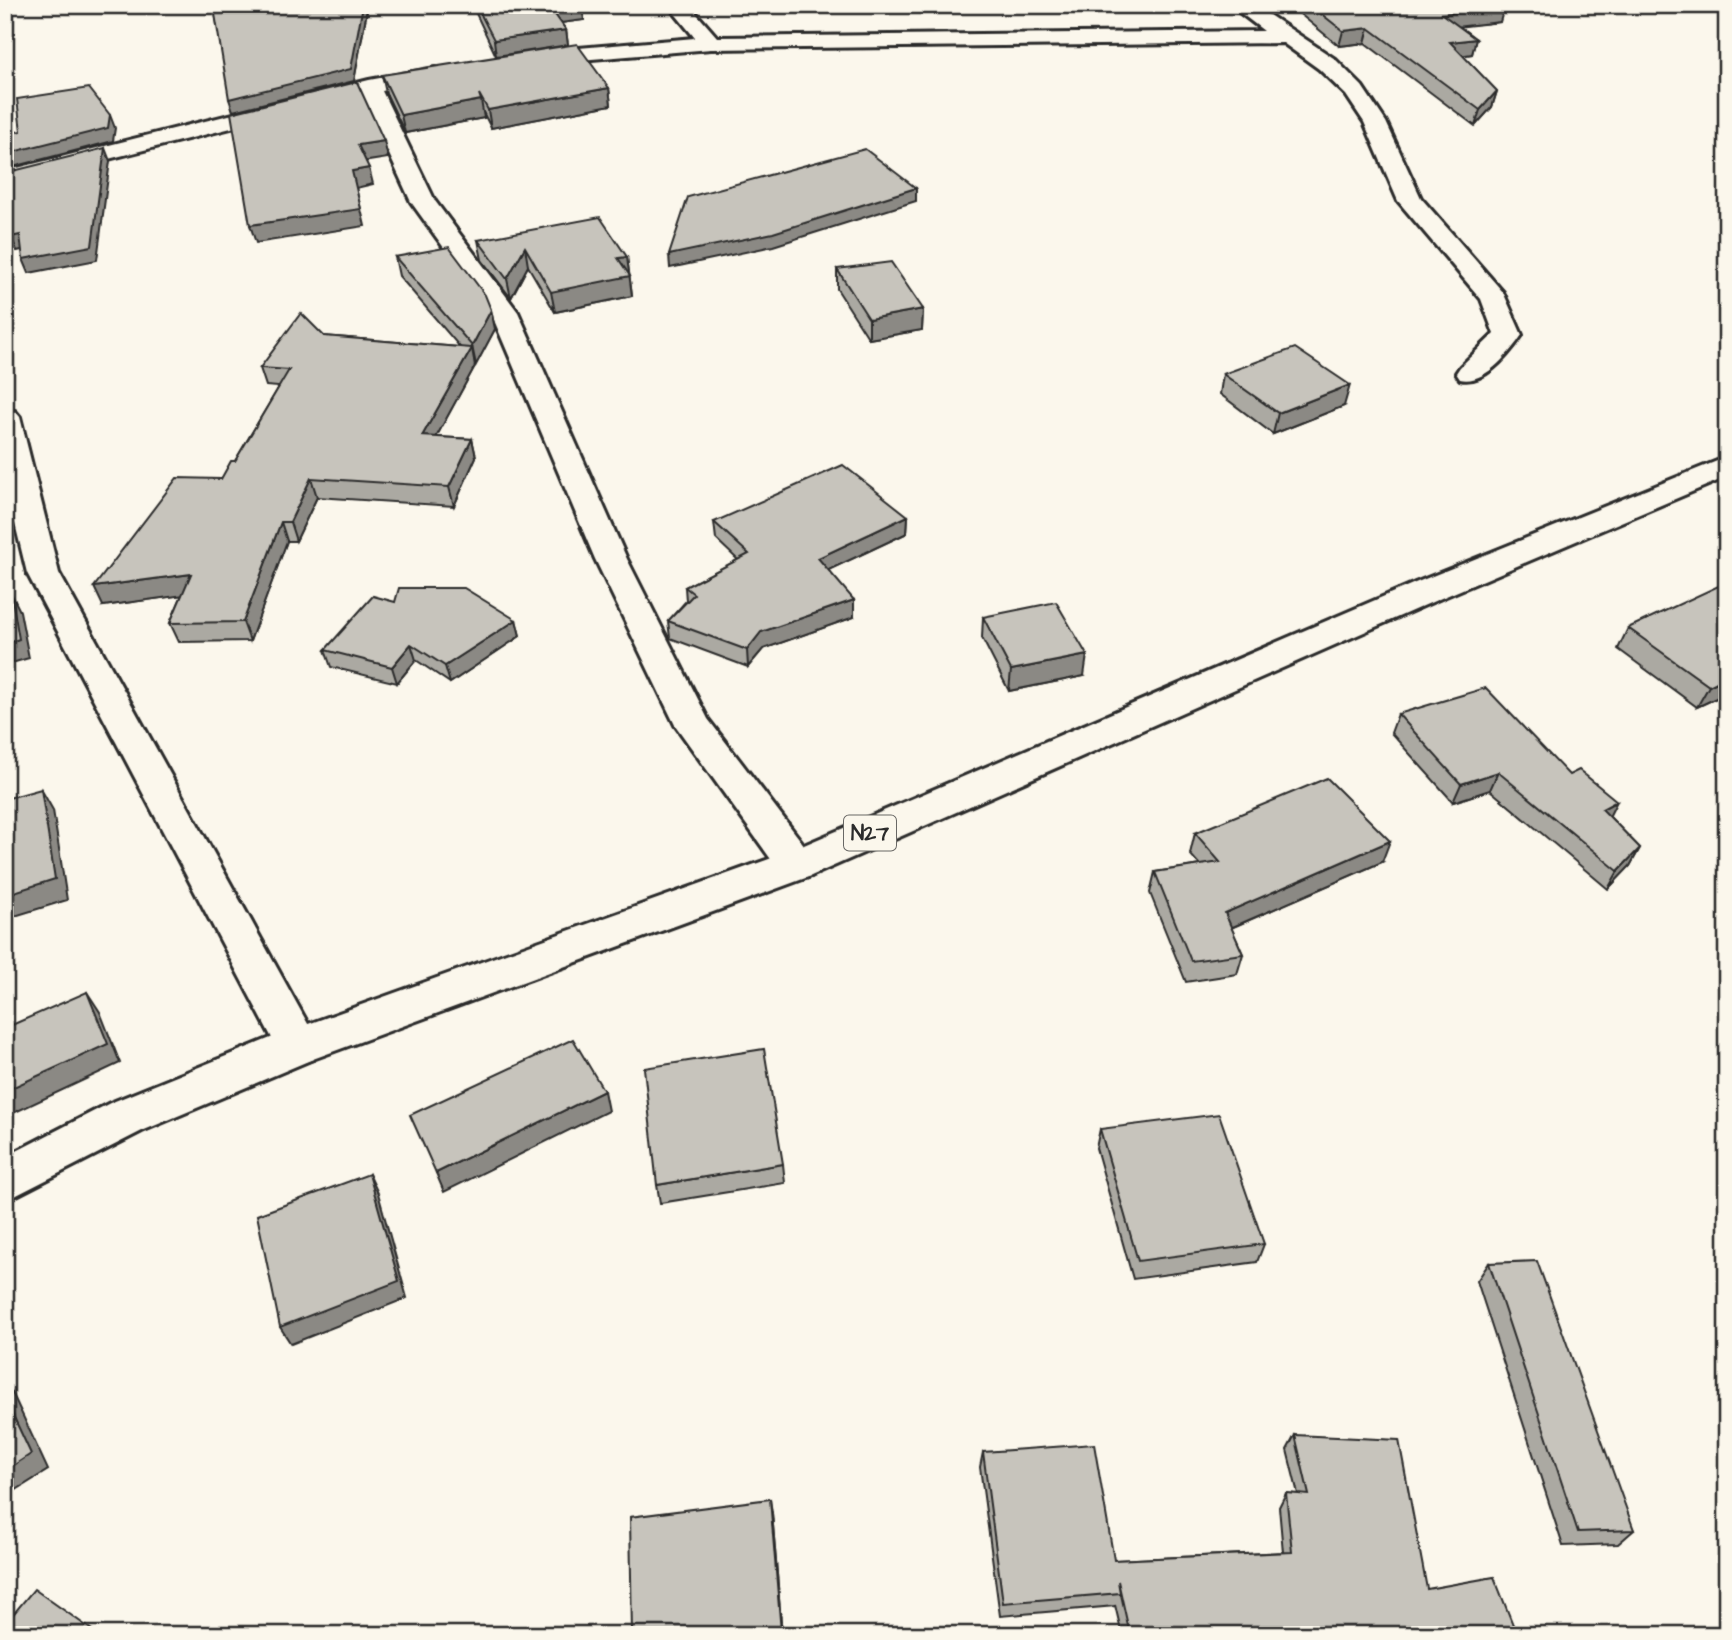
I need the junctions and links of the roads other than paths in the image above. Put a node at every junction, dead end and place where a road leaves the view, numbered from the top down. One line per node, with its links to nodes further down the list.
1 (678, 5): 4 (street)
2 (1240, 5): 3 (street)
3 (1286, 37): 4 (street); 9 (street)
4 (711, 43): 5 (street)
5 (512, 61)
6 (460, 71): 7 (street)
7 (369, 87): 8 (street); 12 (street)
8 (5, 178)
9 (1470, 373)
10 (5, 416): 13 (street)
11 (1727, 466): 12 (street, N27)
12 (797, 865): 13 (street, N27)
13 (298, 1046): 14 (street, N27)
14 (5, 1180)

